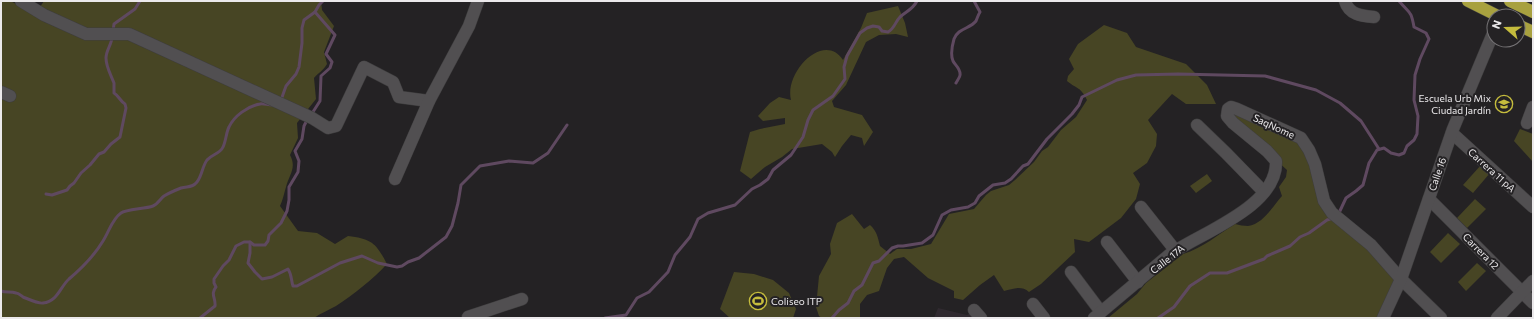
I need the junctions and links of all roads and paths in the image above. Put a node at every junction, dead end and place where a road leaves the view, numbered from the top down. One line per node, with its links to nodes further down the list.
1 (21, 1): 10 (street)
2 (478, 1): 10 (street)
3 (1345, 1): 8 (street)
4 (1468, 1): 6 (highway)
5 (1510, 1): 7 (highway)
6 (1486, 10)
7 (1533, 12)
8 (1374, 17)
9 (1487, 48): 14 (street, Calle 16)
10 (428, 101): 15 (street)
11 (1533, 107): 12 (street)
12 (1527, 123)
13 (1197, 125): 16 (street)
14 (1452, 133): 17 (street, Calle 16); 18 (street, Carrera 11 pA)
15 (396, 179)
16 (1264, 192): 21 (street, Calle 17A); 23 (street, SaqNome)
17 (1429, 199): 23 (street, Calle 16); 26 (street, Carrera 12)
18 (1533, 207)
19 (1141, 208): 21 (street)
20 (1107, 242): 25 (street)
21 (1175, 250): 25 (street, Calle 17A)
22 (1071, 272): 30 (street)
23 (1401, 279): 33 (street, Calle 16); 34 (street, SaqNome)
24 (1533, 281): 26 (street)
25 (1138, 282): 30 (street, Calle 17A)
26 (1522, 292): 28 (street, Carrera 12); 35 (street)
27 (522, 299): 31 (street)
28 (1533, 303)
29 (1033, 304): 32 (street)
30 (1097, 315)
31 (468, 318)
32 (1044, 318)
33 (1383, 318)
34 (1441, 318)
35 (1497, 318)

